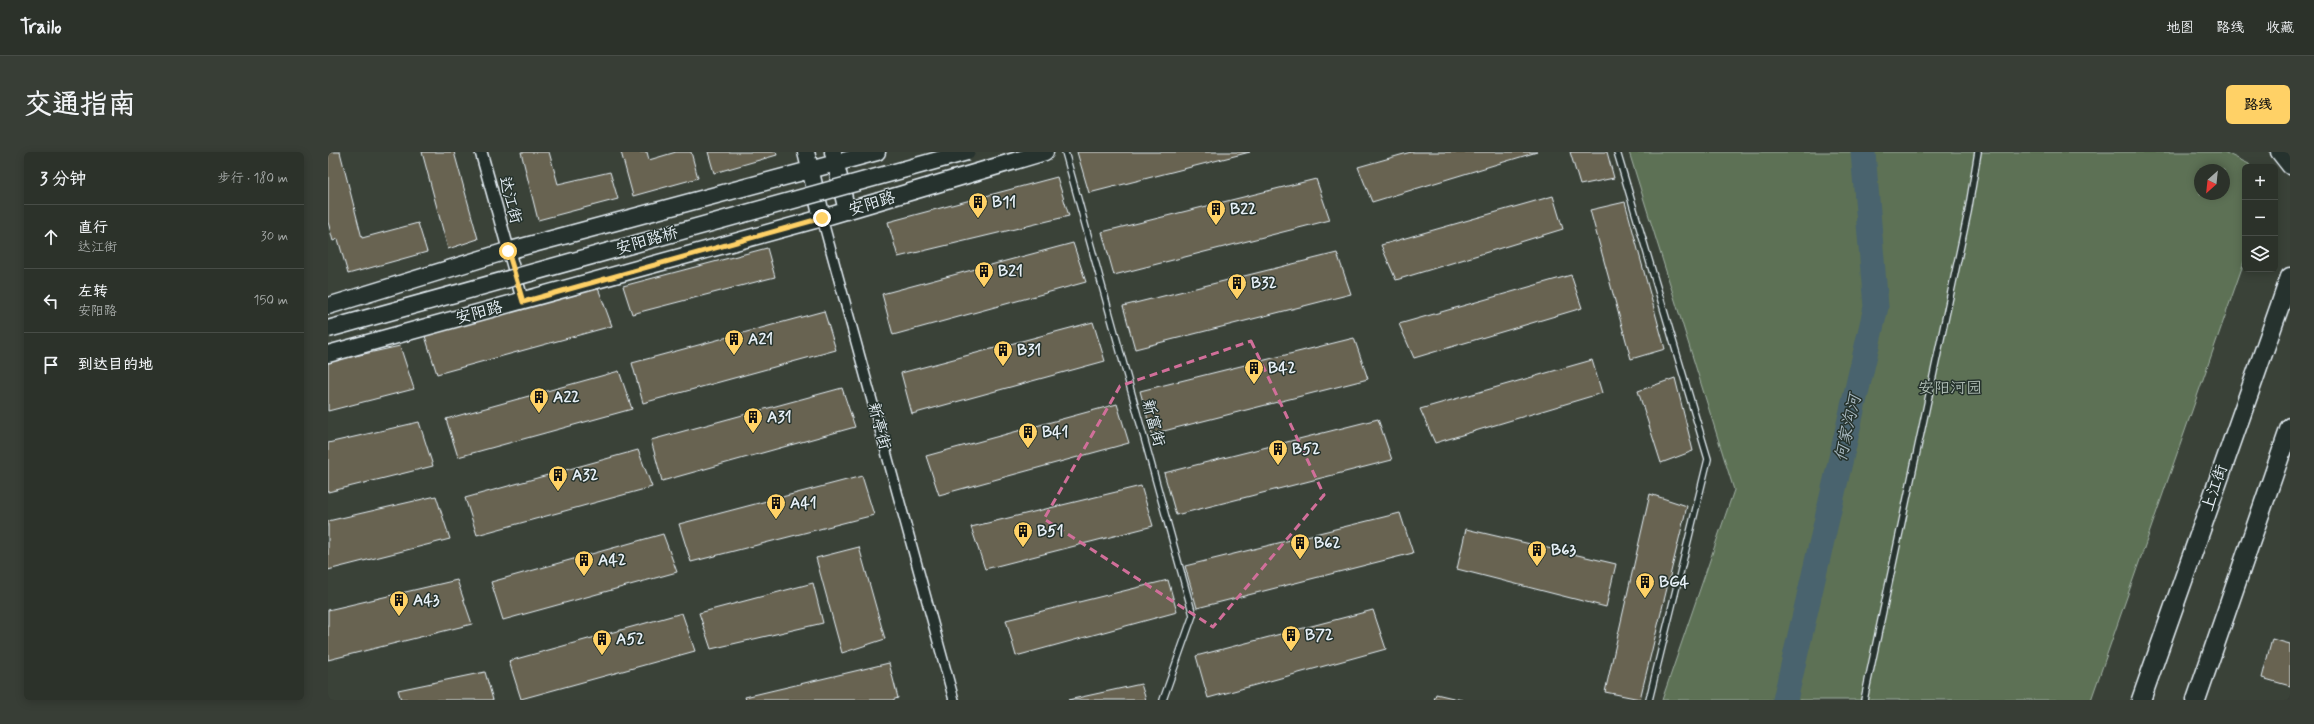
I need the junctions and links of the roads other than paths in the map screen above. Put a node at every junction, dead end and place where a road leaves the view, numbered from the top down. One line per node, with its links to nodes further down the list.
1 (481, 152): 15 (street, 达江街)
2 (806, 152): 12 (main road, 新亭街)
3 (877, 152): 10 (main road)
4 (967, 152): 19 (main road, 安阳路桥, bridge)
5 (1045, 152): 13 (main road, 安阳路)
6 (1065, 152): 23 (lane, 新富街)
7 (1617, 152): 24 (lane)
8 (1978, 152): 25 (lane)
9 (2279, 152): 11 (main road)
10 (834, 158): 12 (main road); 13 (main road)
11 (2290, 166)
12 (812, 170): 14 (main road, 新亭街); 15 (main road)
13 (847, 211): 14 (main road, 安阳路)
14 (822, 218): 17 (main road, 安阳路); 22 (street, 新亭街)
15 (508, 251): 17 (street, 达江街); 18 (main road)
16 (2290, 277): 26 (main road, 上江街)
17 (523, 302): 20 (main road, 安阳路)
18 (328, 306)
19 (328, 329)
20 (328, 354)
21 (2290, 428): 27 (main road)
22 (954, 700)
23 (1163, 700)
24 (1649, 700)
25 (1864, 700)
26 (2141, 700)
27 (2196, 700)

